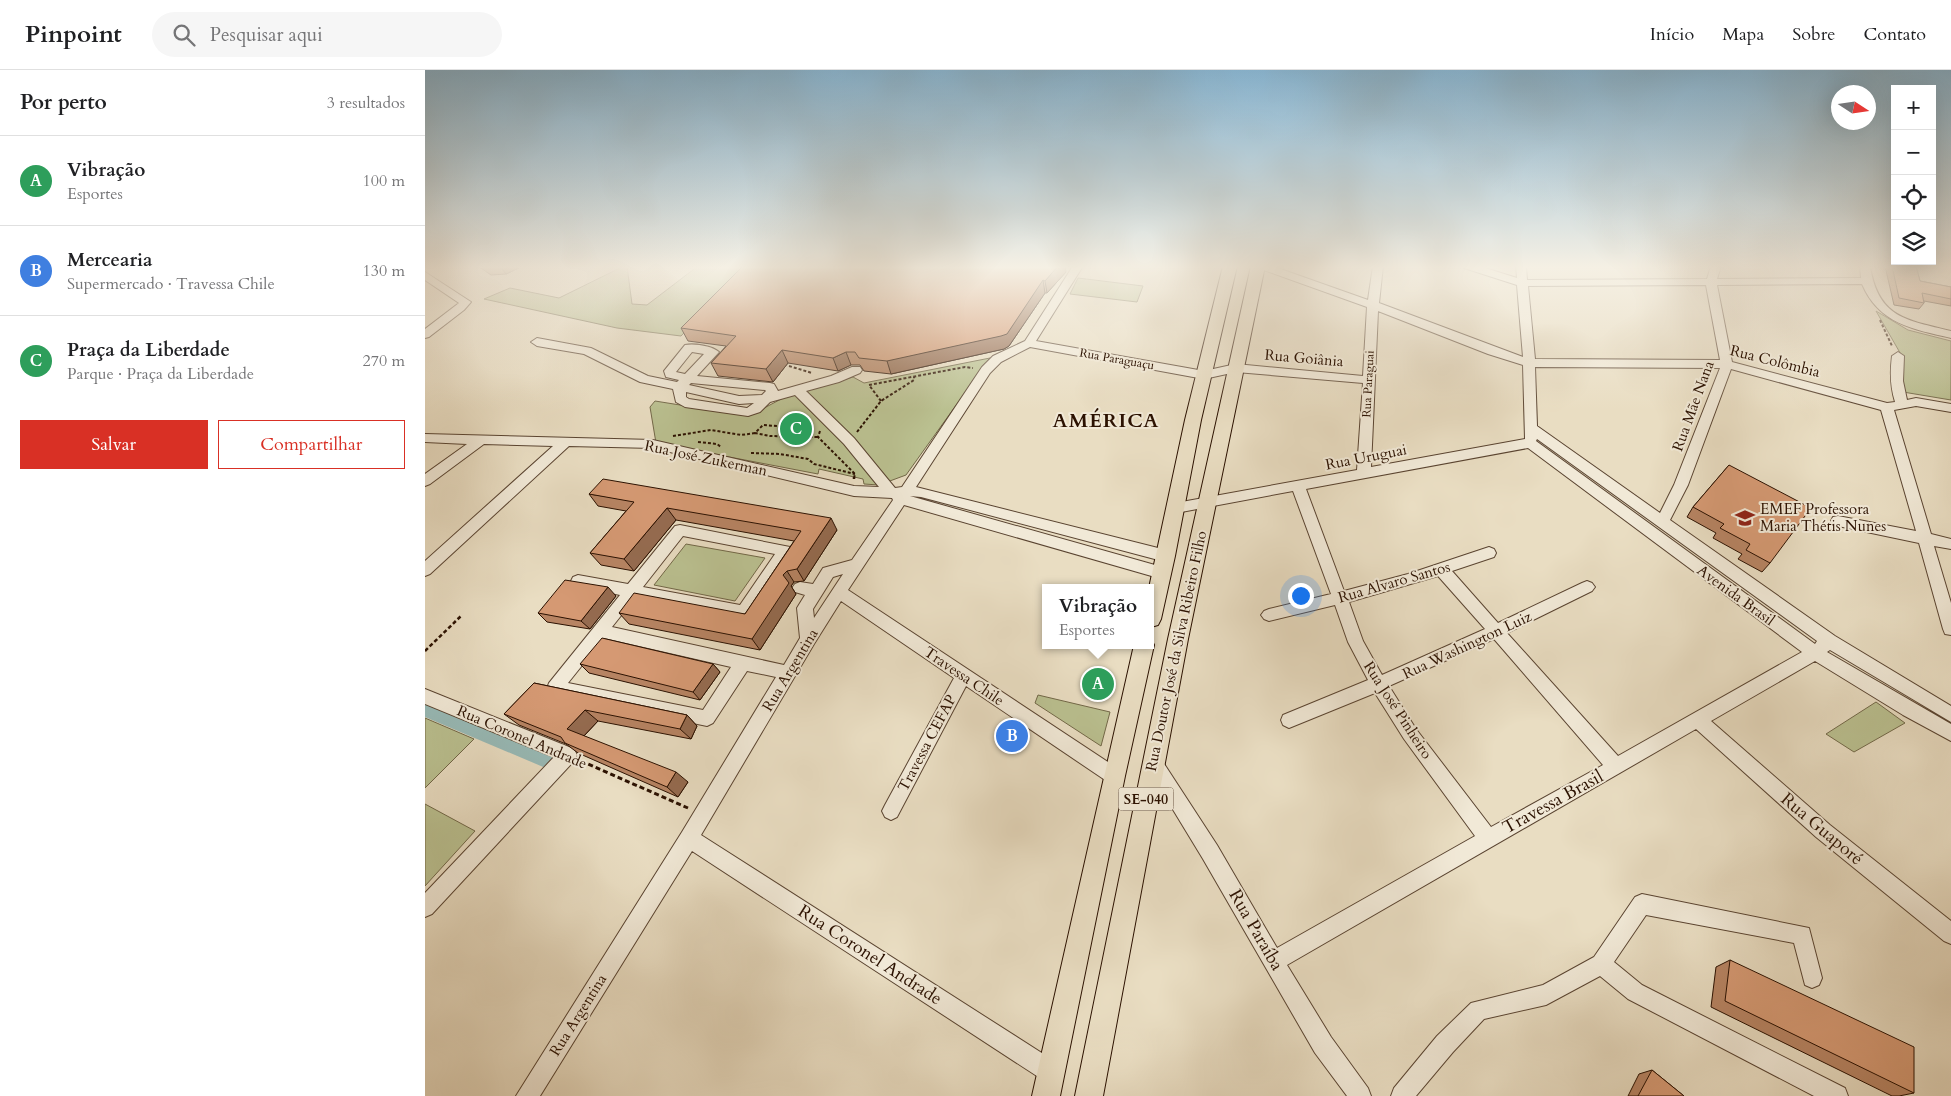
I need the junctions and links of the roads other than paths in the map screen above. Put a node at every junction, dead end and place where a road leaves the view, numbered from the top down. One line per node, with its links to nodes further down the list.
1 (452, 314): 10 (street)
2 (1048, 314): 13 (street)
3 (1219, 314): 19 (main road, Rua Doutor José da Silva Ribeiro Filho)
4 (1249, 314): 17 (main road, Rua Doutor José da Silva Ribeiro Filho / SE-040)
5 (1372, 314): 20 (street, Rua Paraguai)
6 (1396, 314): 15 (street, Rua Colômbia)
7 (1524, 314): 15 (street)
8 (1717, 314): 16 (street, Rua Mãe Nana)
9 (1889, 314): 11 (street)
10 (425, 335)
11 (1951, 335)
12 (537, 342): 21 (street)
13 (1029, 343): 19 (street, Rua Paraguaçu); 34 (street, Rua Argentina)
14 (1898, 356): 24 (street)
15 (1529, 363): 16 (street, Rua Colômbia); 27 (street)
16 (1727, 364): 25 (street, Rua Colômbia); 38 (street, Rua Mãe Nana)
17 (1236, 368): 19 (street, Rua Goiânia); 20 (street, Rua Goiânia); 35 (main road, Rua Doutor José da Silva Ribeiro Filho / SE-040)
18 (856, 370): 22 (street)
19 (1204, 375): 36 (main road, Rua Doutor José da Silva Ribeiro Filho)
20 (1368, 380): 31 (street, Rua Paraguai)
21 (683, 383): 23 (street); 23 (street)
22 (798, 390): 23 (street); 34 (street)
23 (766, 399)
24 (1902, 404): 25 (street, Rua Colômbia); 26 (street, Rua Colômbia)
25 (1887, 407): 39 (street)
26 (1951, 408)
27 (1531, 436): 31 (street, Rua Uruguai); 38 (street, Avenida Brasil); 61 (street, Avenida Brasil)
28 (425, 438): 29 (street, Rua José Zukerman)
29 (481, 440): 30 (street, Rua José Zukerman); 32 (street)
30 (564, 443): 34 (street, Rua José Zukerman); 44 (street)
31 (1364, 472): 33 (street, Rua Uruguai)
32 (425, 480)
33 (1297, 487): 35 (street, Rua Uruguai); 52 (street, Rua José Pinheiro)
34 (898, 494): 42 (street, Rua Argentina); 43 (street, Rua José Zukerman)
35 (1207, 502): 36 (street, Rua Uruguai); 71 (main road, Rua Doutor José da Silva Ribeiro Filho / SE-040)
36 (1176, 508): 43 (main road, Rua Doutor José da Silva Ribeiro Filho)
37 (1838, 521): 39 (street)
38 (1662, 523): 59 (street, Avenida Brasil)
39 (1924, 538): 40 (street); 55 (street)
40 (1951, 544)
41 (1489, 553): 45 (street, Rua Alvaro Santos)
42 (856, 565): 49 (street); 51 (street, Rua Argentina)
43 (1164, 565): 53 (main road, Rua Doutor José da Silva Ribeiro Filho)
44 (425, 570)
45 (1442, 570): 52 (street, Rua Alvaro Santos); 57 (street)
46 (579, 582): 50 (street)
47 (1587, 587): 57 (street, Rua Washington Luiz)
48 (800, 588): 49 (street)
49 (817, 590): 58 (street)
50 (631, 592): 50 (street); 56 (street)
51 (839, 592): 58 (street, Rua Argentina); 64 (street, Travessa Chile)
52 (1340, 599): 54 (street, Rua Alvaro Santos); 65 (street, Rua José Pinheiro)
53 (1154, 607)
54 (1269, 615)
55 (1951, 629)
56 (600, 631): 62 (street); 62 (street)
57 (1496, 633): 65 (street, Rua Washington Luiz); 72 (street)
58 (808, 639): 63 (street, Rua Argentina)
59 (1829, 640): 61 (street, Travessa Brasil); 67 (street, Avenida Brasil)
60 (1143, 649): 73 (main road, SE-040)
61 (1815, 653): 69 (street, Travessa Brasil); 70 (street, Avenida Brasil)
62 (743, 663): 63 (street)
63 (788, 673): 75 (street, Rua Argentina)
64 (964, 675): 73 (street, Travessa Chile); 74 (street, Travessa CEFAP)
65 (1379, 685): 68 (street, Rua Washington Luiz); 76 (street, Rua José Pinheiro)
66 (425, 696): 77 (street, Rua Coronel Andrade)
67 (1951, 715)
68 (1289, 720)
69 (1698, 720): 72 (street, Travessa Brasil); 78 (street, Rua Guaporé)
70 (1951, 733)
71 (1153, 762): 79 (street, Rua Paraíba); 85 (main road, Rua Doutor José da Silva Ribeiro Filho / SE-040)
72 (1616, 767): 76 (street, Travessa Brasil)
73 (1114, 776): 82 (main road, SE-040)
74 (891, 811)
75 (689, 838): 82 (street, Rua Coronel Andrade); 83 (street, Rua Argentina)
76 (1488, 838): 79 (street, Travessa Brasil)
77 (425, 907)
78 (1951, 934)
79 (1274, 961): 86 (street, Rua Paraíba)
80 (1601, 964): 81 (street); 87 (street); 88 (street)
81 (1812, 978)
82 (1051, 1072): 84 (main road, SE-040)
83 (527, 1096)
84 (1045, 1096)
85 (1089, 1096)
86 (1360, 1096)
87 (1402, 1096)
88 (1837, 1096)

